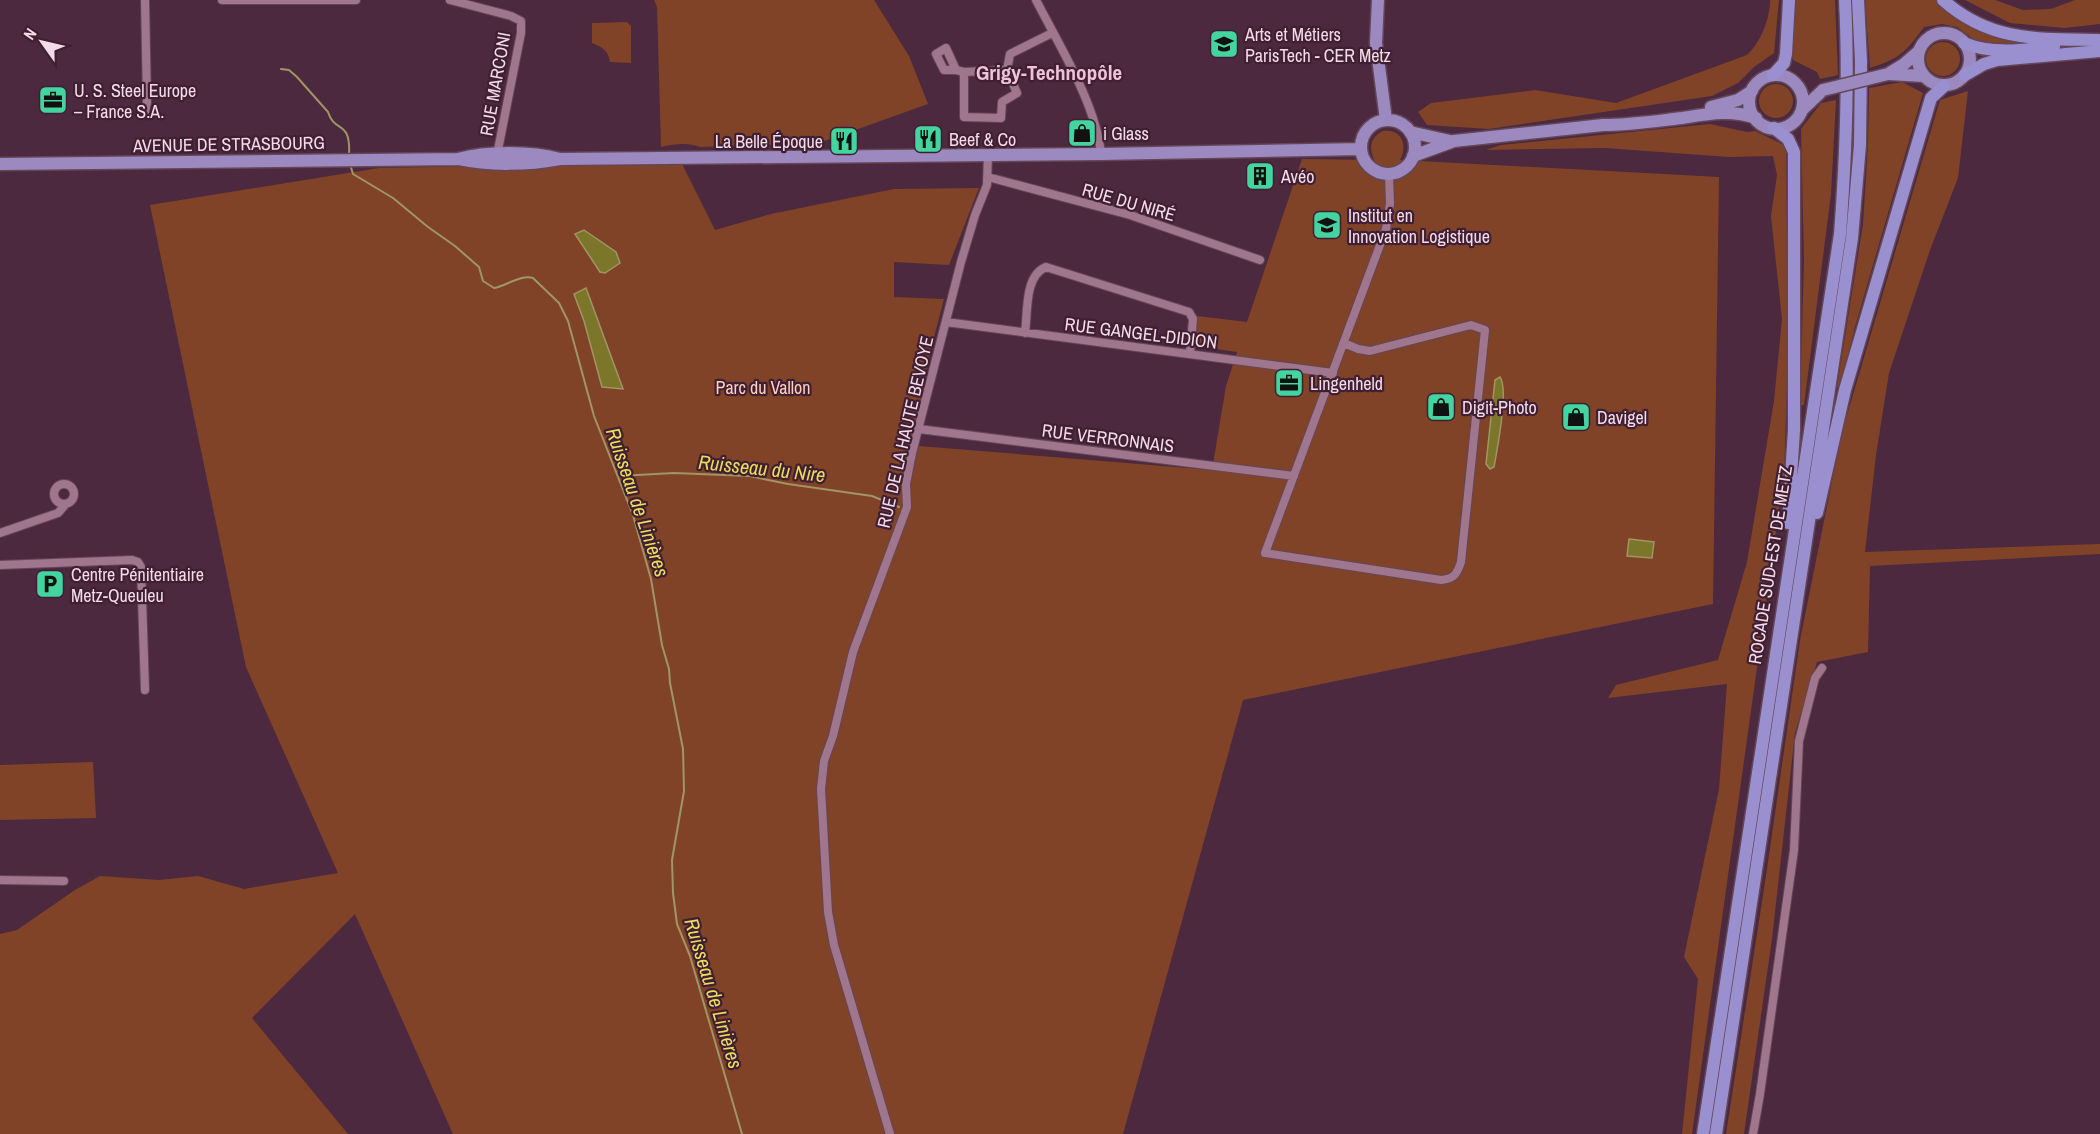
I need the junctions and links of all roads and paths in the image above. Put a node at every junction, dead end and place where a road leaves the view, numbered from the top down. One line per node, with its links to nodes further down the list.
1 (145, 0): 25 (street)
2 (222, 0): 3 (street)
3 (356, 0)
4 (450, 0): 33 (street, RUE MARCONI)
5 (1036, 0): 11 (street)
6 (1378, 0): 27 (main road)
7 (1789, 0): 17 (highway)
8 (1845, 0): 53 (highway, ROCADE SUD-EST DE METZ)
9 (1858, 0): 54 (highway, ROCADE SUD-EST DE METZ)
10 (1943, 0): 13 (highway)
11 (1053, 33): 15 (street); 35 (street)
12 (1964, 43): 13 (highway); 14 (main road); 18 (main road)
13 (2099, 44): 18 (highway)
14 (1918, 52): 16 (main road); 19 (main road)
15 (1007, 70): 15 (street)
16 (1887, 74): 19 (main road); 23 (main road, bridge)
17 (1773, 75): 20 (main road); 22 (main road)
18 (1965, 75): 21 (main road)
19 (1923, 76): 21 (main road)
20 (1796, 83): 23 (main road); 24 (main road)
21 (1944, 86): 54 (highway)
22 (1752, 90): 26 (main road); 28 (main road)
23 (1823, 90): 24 (main road)
24 (1802, 110): 29 (main road)
25 (146, 112)
26 (1756, 118): 28 (main road); 29 (main road)
27 (1386, 120): 30 (main road); 32 (main road)
28 (1603, 125): 31 (main road)
29 (1774, 128): 53 (highway)
30 (1410, 132): 31 (main road); 36 (main road)
31 (1455, 141): 36 (main road)
32 (1361, 149): 35 (main road, AVENUE DE STRASBOURG); 40 (main road)
33 (497, 154): 37 (main road, AVENUE DE STRASBOURG); 38 (main road, AVENUE DE STRASBOURG)
34 (988, 154): 35 (main road, AVENUE DE STRASBOURG); 38 (main road, AVENUE DE STRASBOURG); 41 (street, RUE DE LA HAUTE BEVOYE)
35 (1101, 154)
36 (1413, 156): 40 (main road)
37 (458, 159): 38 (main road, AVENUE DE STRASBOURG); 39 (main road, AVENUE DE STRASBOURG)
38 (560, 159)
39 (0, 164)
40 (1389, 174): 45 (street)
41 (988, 177): 42 (street, RUE DU NIRÉ); 43 (street, RUE DE LA HAUTE BEVOYE)
42 (1260, 260)
43 (946, 322): 44 (street, RUE GANGEL-DIDION); 48 (street, RUE DE LA HAUTE BEVOYE)
44 (1025, 333): 46 (street, RUE GANGEL-DIDION); 46 (street)
45 (1344, 343): 47 (street); 49 (street)
46 (1190, 354): 47 (street, RUE GANGEL-DIDION)
47 (1333, 373): 49 (street)
48 (919, 429): 49 (street, RUE VERRONNAIS); 59 (street, RUE DE LA HAUTE BEVOYE)
49 (1294, 476)
50 (65, 505): 51 (street)
51 (0, 533)
52 (0, 565): 56 (street)
53 (1782, 609): 60 (highway, ROCADE SUD-EST DE METZ)
54 (1794, 616): 61 (highway, ROCADE SUD-EST DE METZ)
55 (1822, 668): 62 (street)
56 (145, 690)
57 (0, 880): 58 (street)
58 (64, 881)
59 (890, 1134)
60 (1703, 1134)
61 (1716, 1134)
62 (1753, 1134)

